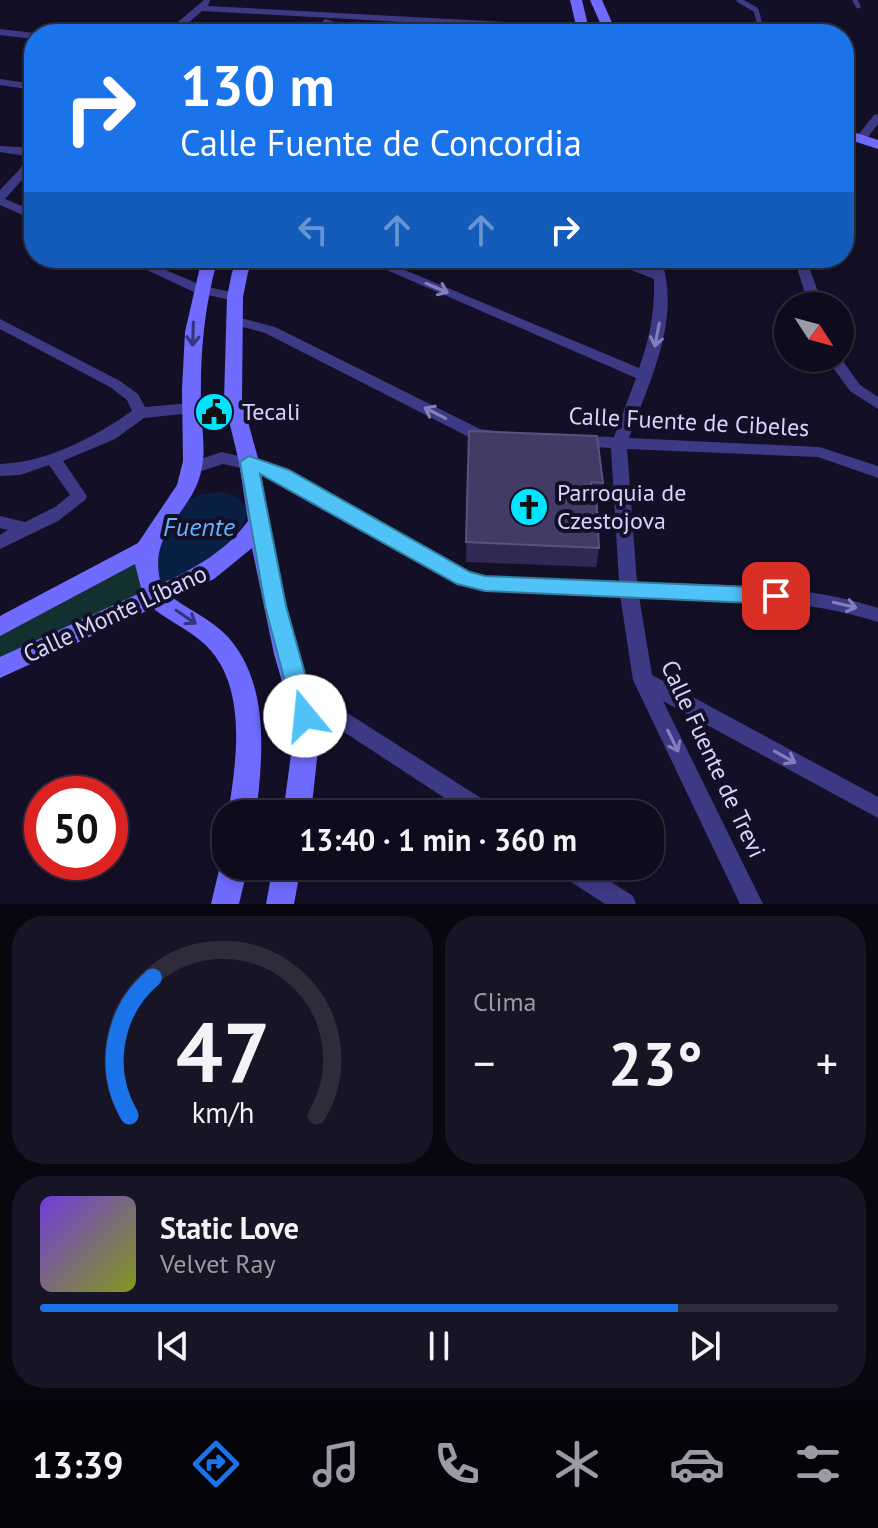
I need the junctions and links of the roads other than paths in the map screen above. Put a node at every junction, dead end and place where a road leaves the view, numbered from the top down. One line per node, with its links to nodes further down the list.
1 (209, 0): 5 (street)
2 (576, 0): 11 (main road)
3 (596, 0): 12 (main road)
4 (739, 0): 7 (lane)
5 (200, 8): 6 (street); 8 (street)
6 (302, 15): 9 (street); 10 (street)
7 (759, 21)
8 (181, 24)
9 (331, 24)
10 (451, 24)
11 (581, 24)
12 (607, 24)
13 (0, 32): 14 (street)
14 (24, 35)
15 (0, 82): 16 (street)
16 (24, 86)
17 (878, 117): 18 (street)
18 (869, 134): 19 (main road)
19 (878, 145)
20 (0, 149): 21 (street)
21 (24, 151)
22 (24, 171): 23 (street)
23 (0, 199): 24 (street)
24 (24, 211)
25 (150, 268): 33 (street)
26 (206, 268): 33 (main road)
27 (242, 268): 35 (main road)
28 (389, 268): 38 (street, one-way to 38)
29 (635, 268): 32 (street)
30 (658, 268): 32 (street, Calle Fuente de Trevi)
31 (803, 268): 34 (street)
32 (661, 277): 38 (street, Calle Fuente de Trevi, one-way to 38)
33 (199, 289): 35 (street); 40 (main road, one-way to 40)
34 (811, 292)
35 (234, 308): 42 (street, one-way to 35); 46 (main road)
36 (0, 323): 41 (street)
37 (843, 372): 39 (street)
38 (645, 376): 44 (street, Calle Fuente de Trevi)
39 (878, 404)
40 (191, 408): 41 (street); 47 (main road)
41 (140, 413): 45 (street)
42 (508, 436)
43 (556, 440): 44 (street, Calle Fuente de Cibeles)
44 (619, 444): 49 (street, Calle Fuente de Cibeles); 55 (street, Calle Fuente de Trevi)
45 (53, 459): 48 (street); 52 (street)
46 (249, 462): 47 (street); 50 (main road); 55 (street)
47 (192, 468): 54 (main road)
48 (0, 470)
49 (878, 472)
50 (260, 521): 56 (main road, Calle Monte Líbano); 61 (main road)
51 (0, 522): 52 (street)
52 (23, 528): 53 (street)
53 (0, 543)
54 (144, 549): 56 (main road); 58 (main road, Calle Monte Líbano)
55 (628, 587): 57 (street, one-way to 57); 60 (street, Calle Fuente de Trevi)
56 (156, 597): 59 (main road, Calle Monte Líbano); 62 (main road, one-way to 62)
57 (878, 615)
58 (0, 627)
59 (0, 668)
60 (643, 680): 65 (street, one-way to 65); 72 (street, Calle Fuente de Trevi, one-way to 72)
61 (305, 716): 63 (main road); 64 (street)
62 (244, 800)
63 (299, 800)
64 (465, 800)
65 (878, 808)
66 (231, 880): 69 (main road)
67 (284, 880): 70 (main road)
68 (588, 880): 71 (street)
69 (225, 904)
70 (280, 904)
71 (625, 904)
72 (752, 904)

